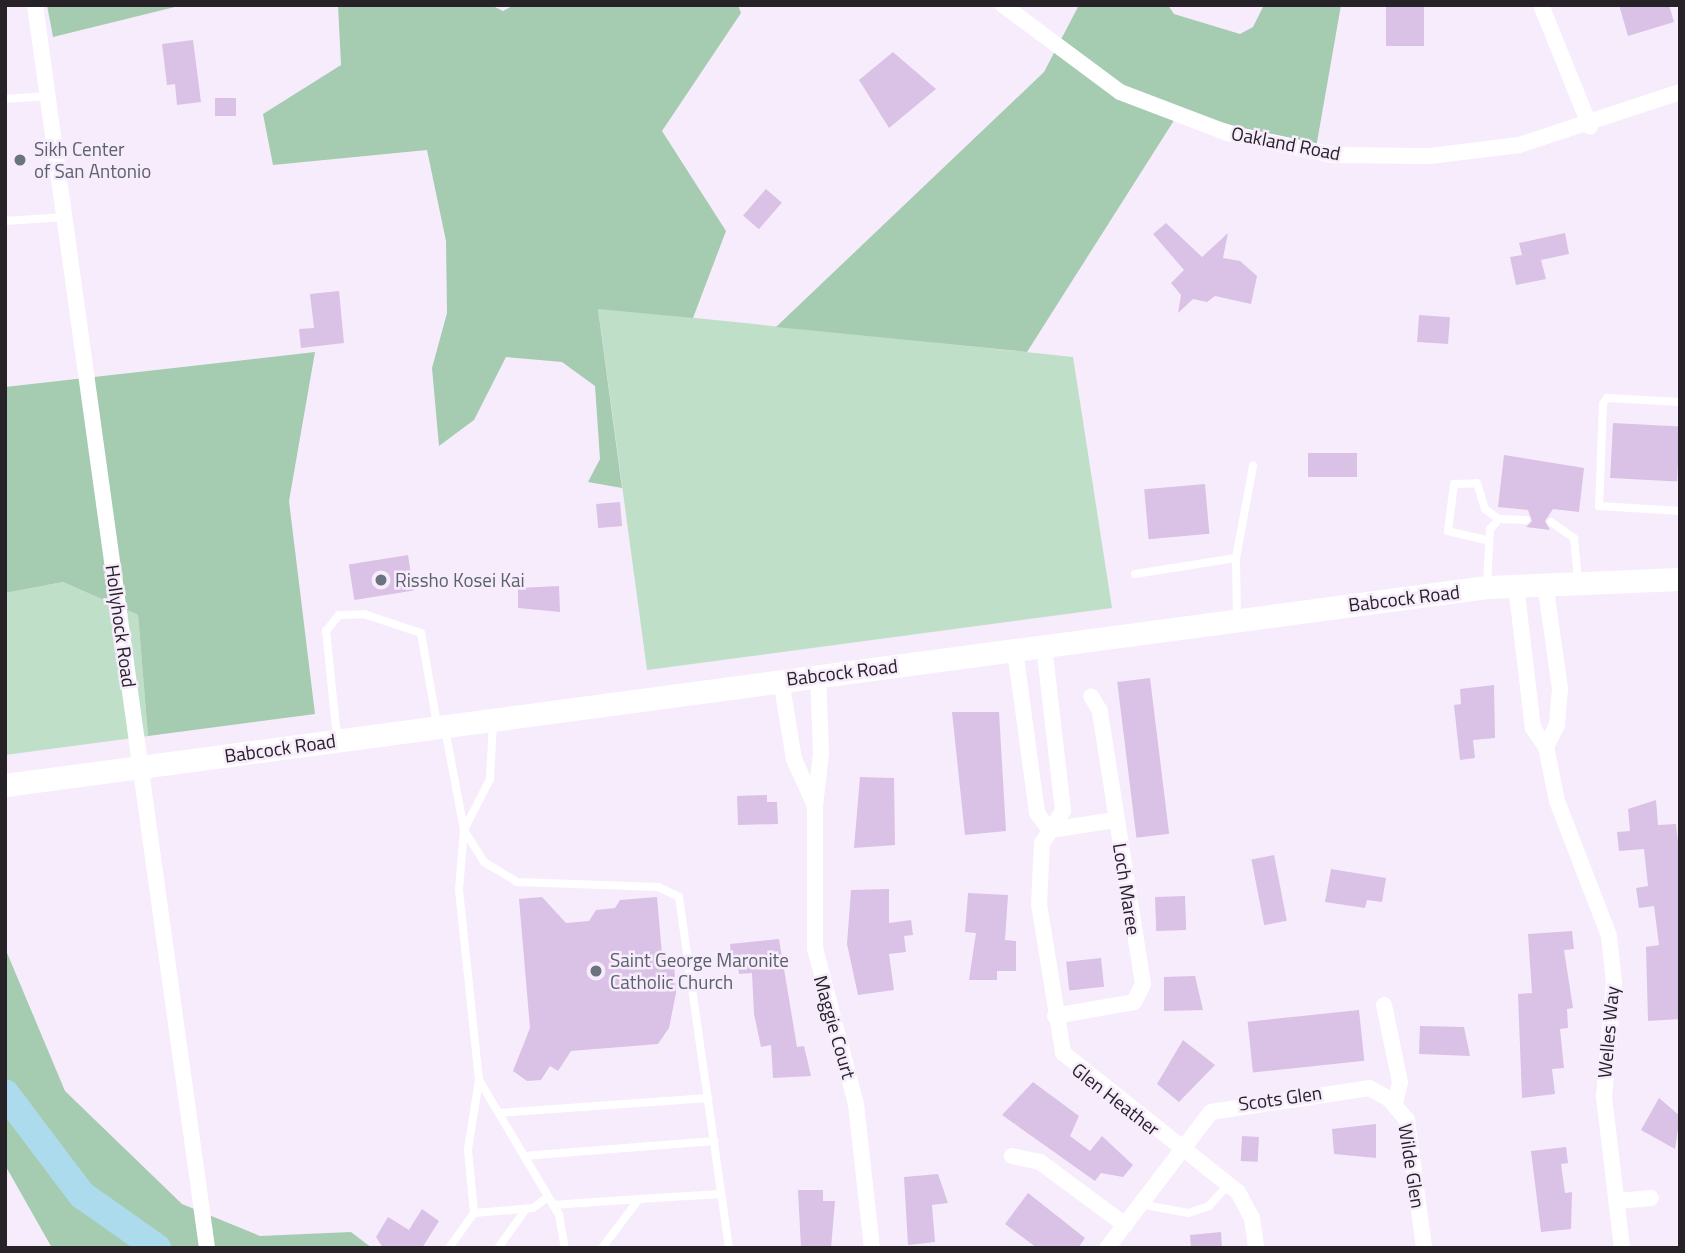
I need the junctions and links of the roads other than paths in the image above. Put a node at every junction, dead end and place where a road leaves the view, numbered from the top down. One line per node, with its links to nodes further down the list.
1 (35, 5): 5 (street, Hollyhock Road)
2 (1003, 5): 7 (street, Oakland Road)
3 (1541, 5): 7 (street)
4 (1680, 92): 7 (street, Oakland Road)
5 (51, 96): 6 (lane); 8 (street, Hollyhock Road)
6 (5, 99)
7 (1590, 126)
8 (67, 217): 9 (lane); 34 (street, Hollyhock Road)
9 (5, 221)
10 (1680, 402): 12 (lane)
11 (1253, 466): 17 (lane)
12 (1680, 511)
13 (1499, 519): 14 (lane); 16 (lane); 16 (lane)
14 (1526, 520)
15 (1552, 522): 20 (lane)
16 (1486, 540): 23 (lane)
17 (1236, 558): 18 (lane); 24 (lane)
18 (1135, 574)
19 (1680, 579): 20 (main road, Babcock Road)
20 (1578, 580): 21 (main road, Babcock Road)
21 (1545, 583): 22 (main road, Babcock Road); 33 (street, Welles Way)
22 (1516, 586): 23 (main road, Babcock Road); 33 (street, Welles Way)
23 (1487, 587): 24 (main road, Babcock Road)
24 (1237, 618): 25 (main road, Babcock Road)
25 (1044, 646): 26 (main road, Babcock Road); 38 (street, Glen Heather)
26 (1015, 650): 27 (main road, Babcock Road); 38 (street)
27 (818, 675): 28 (main road, Babcock Road); 36 (street, Maggie Court)
28 (781, 680): 30 (main road, Babcock Road); 36 (street, Maggie Court)
29 (1091, 696): 37 (street, Loch Maree)
30 (493, 719): 31 (main road, Babcock Road); 39 (lane)
31 (441, 726): 32 (main road, Babcock Road); 32 (lane); 39 (lane)
32 (338, 740): 34 (main road, Babcock Road)
33 (1546, 747): 55 (street, Welles Way)
34 (140, 768): 35 (main road, Babcock Road); 60 (street, Hollyhock Road)
35 (5, 785)
36 (815, 806): 66 (street, Maggie Court)
37 (1115, 820): 38 (street); 41 (street, Loch Maree)
38 (1050, 830): 41 (street, Glen Heather)
39 (464, 831): 42 (lane); 43 (lane)
40 (1384, 1005): 44 (street, Wilde Glen)
41 (1055, 1016): 47 (street, Glen Heather)
42 (479, 1080): 45 (lane); 58 (lane)
43 (708, 1098): 45 (lane); 46 (lane)
44 (1395, 1103): 47 (street, Scots Glen); 69 (street, Wilde Glen)
45 (499, 1113): 49 (lane)
46 (714, 1141): 49 (lane); 51 (lane)
47 (1181, 1150): 50 (street, Glen Heather); 56 (street, Scots Glen)
48 (1012, 1156): 59 (street)
49 (524, 1157): 54 (lane)
50 (1228, 1185): 56 (lane); 68 (street, Glen Heather)
51 (721, 1195): 53 (lane); 65 (lane)
52 (1651, 1198): 55 (street)
53 (639, 1199): 54 (lane); 64 (lane)
54 (550, 1201): 57 (lane); 63 (lane)
55 (1616, 1201): 70 (street, Welles Way)
56 (1140, 1204): 59 (street, Scots Glen)
57 (526, 1209): 58 (lane); 62 (lane)
58 (474, 1213): 61 (lane)
59 (1125, 1225): 67 (street, Scots Glen)
60 (207, 1248)
61 (449, 1248)
62 (498, 1248)
63 (565, 1248)
64 (602, 1248)
65 (729, 1248)
66 (872, 1248)
67 (1107, 1248)
68 (1256, 1248)
69 (1424, 1248)
70 (1622, 1248)

